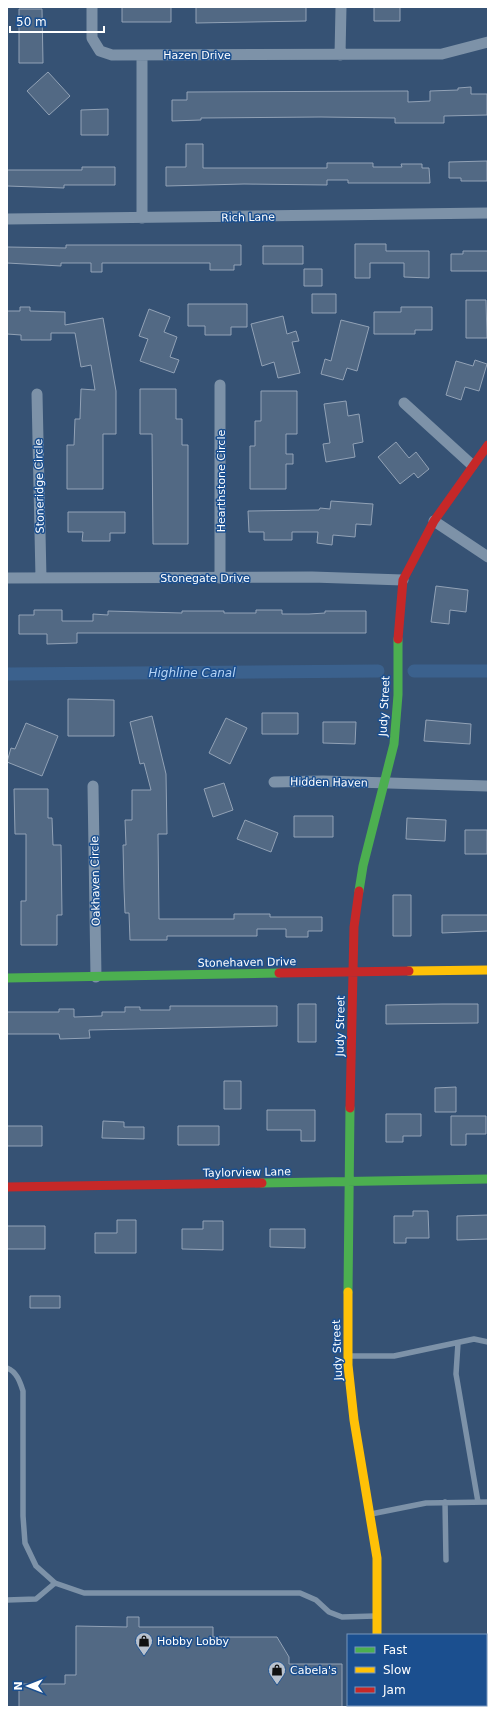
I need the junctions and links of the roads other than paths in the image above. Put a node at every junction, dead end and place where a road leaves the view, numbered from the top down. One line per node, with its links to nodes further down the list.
1 (92, 7): 4 (street, Hazen Drive)
2 (341, 7): 5 (street)
3 (488, 42): 5 (street, Hazen Drive)
4 (142, 55): 5 (street, Hazen Drive); 7 (street)
5 (340, 55)
6 (488, 213): 7 (street, Rich Lane)
7 (142, 218): 8 (street, Rich Lane)
8 (7, 219)
9 (220, 385): 18 (street, Hearthstone Circle)
10 (37, 394): 17 (street, Stoneridge Circle)
11 (404, 403): 13 (street)
12 (488, 445): 13 (street, Judy Street)
13 (472, 465): 14 (street, Judy Street)
14 (434, 521): 15 (street); 19 (street, Judy Street)
15 (488, 557)
16 (7, 578): 17 (street, Stonegate Drive)
17 (41, 578): 18 (street, Stonegate Drive)
18 (220, 578): 19 (street, Stonegate Drive)
19 (403, 580): 21 (street, Judy Street)
20 (274, 782): 21 (street, Hidden Haven)
21 (385, 783): 23 (street, Hidden Haven); 25 (street, Judy Street)
22 (93, 786): 26 (street, Oakhaven Circle)
23 (487, 786)
24 (488, 970): 25 (street, Stonehaven Drive)
25 (353, 972): 26 (street, Stonehaven Drive); 29 (street, Judy Street)
26 (96, 977): 27 (street, Stonehaven Drive)
27 (7, 978)
28 (488, 1180): 29 (street, Taylorview Lane)
29 (348, 1182): 30 (street, Taylorview Lane); 33 (street, Judy Street)
30 (7, 1187)
31 (488, 1342): 32 (lane)
32 (458, 1343): 33 (lane); 36 (lane)
33 (348, 1356): 38 (street, Judy Street)
34 (7, 1368): 40 (lane)
35 (445, 1502): 36 (lane); 38 (lane); 39 (lane)
36 (478, 1502): 37 (lane)
37 (488, 1502)
38 (370, 1514): 42 (street, Judy Street)
39 (446, 1560)
40 (55, 1584): 41 (lane); 42 (lane)
41 (7, 1600)
42 (377, 1616): 43 (street, Judy Street)
43 (377, 1634)

